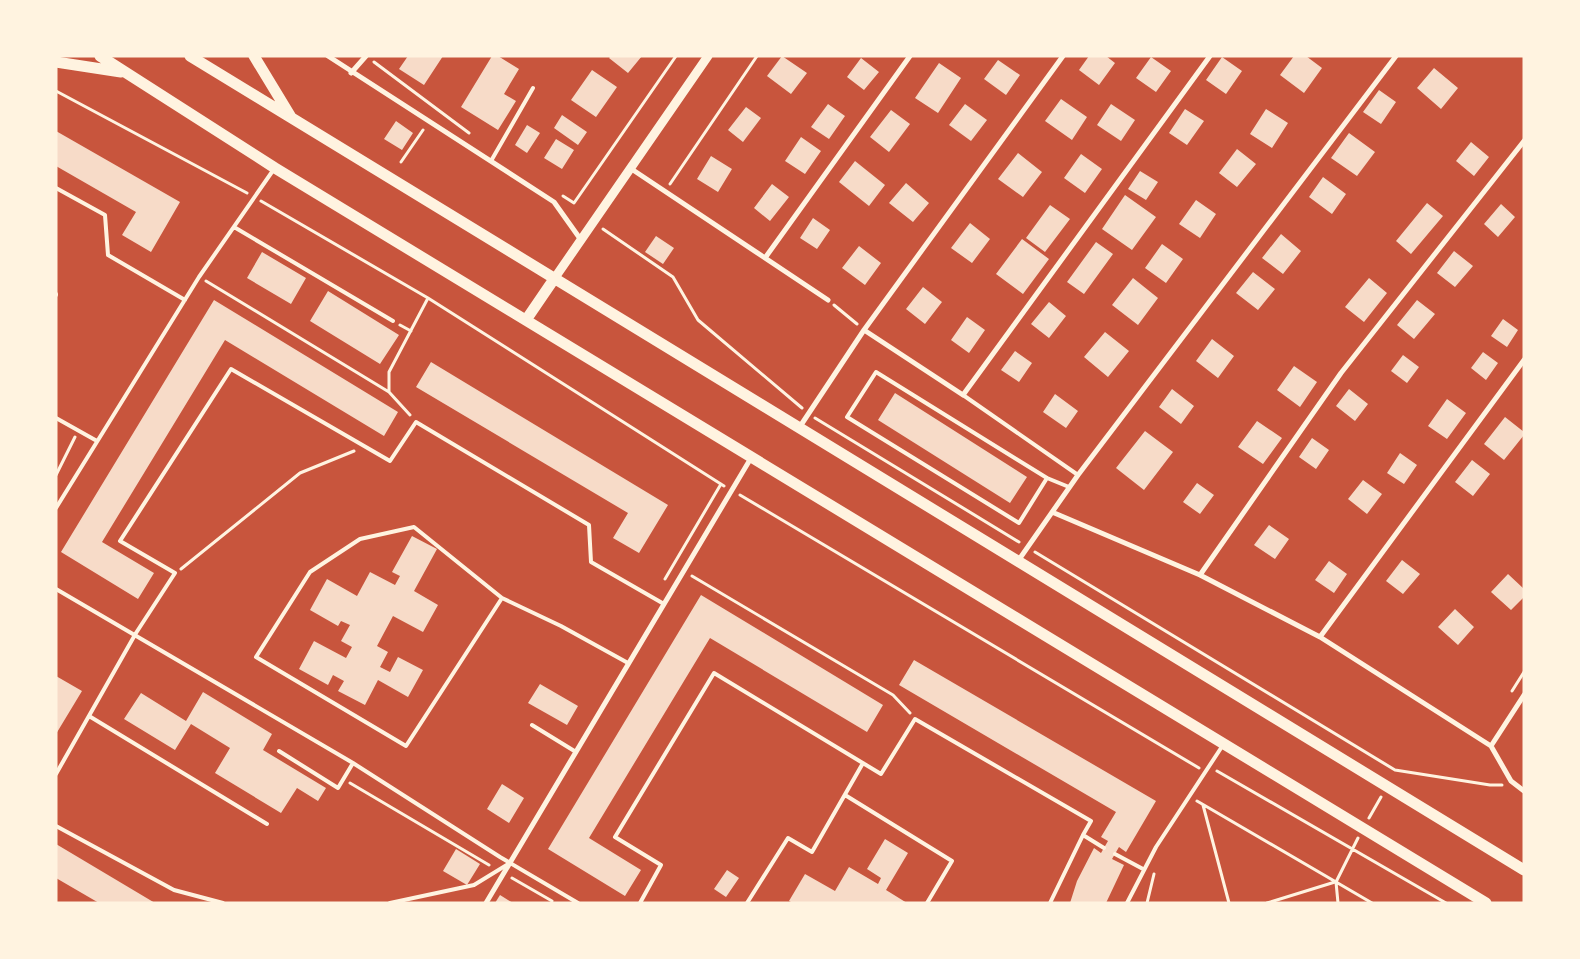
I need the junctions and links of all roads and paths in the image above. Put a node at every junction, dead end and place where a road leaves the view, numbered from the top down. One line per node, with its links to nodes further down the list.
1 (100, 56): 14 (main road)
2 (190, 56): 18 (main road)
3 (254, 56): 18 (main road)
4 (328, 56): 15 (street)
5 (366, 56): 15 (street); 20 (path)
6 (676, 56): 28 (path)
7 (708, 56): 25 (street)
8 (757, 56): 27 (path)
9 (910, 56): 33 (street)
10 (1063, 56): 41 (street)
11 (1210, 56): 44 (street)
12 (1396, 56): 54 (street)
13 (56, 62): 14 (main road)
14 (125, 72): 24 (main road)
15 (351, 73): 22 (street)
16 (533, 88): 22 (lane)
17 (56, 91): 29 (path)
18 (292, 118): 35 (main road)
19 (425, 127): 23 (path)
20 (474, 137)
21 (1524, 141): 65 (street)
22 (491, 161): 32 (street)
23 (401, 162)
24 (274, 168): 29 (lane); 39 (main road)
25 (630, 168): 27 (street); 30 (street)
26 (56, 188): 37 (lane)
27 (665, 192): 33 (street)
28 (558, 193)
29 (254, 197): 31 (lane); 36 (path)
30 (593, 223): 32 (street); 45 (path)
31 (234, 227): 34 (lane); 40 (lane)
32 (581, 240): 35 (street)
33 (765, 258): 38 (street)
34 (199, 277): 37 (lane); 43 (path)
35 (554, 279): 39 (main road); 48 (main road)
36 (428, 298): 43 (path); 57 (path)
37 (185, 300): 50 (lane)
38 (828, 300): 41 (path)
39 (526, 320): 52 (main road)
40 (394, 321)
41 (864, 330): 44 (street); 45 (street)
42 (1524, 360): 70 (street)
43 (389, 392): 47 (path)
44 (963, 395): 54 (lane)
45 (809, 414): 48 (street); 60 (path)
46 (56, 418): 49 (lane)
47 (416, 422): 51 (lane); 68 (lane)
48 (799, 428): 61 (main road)
49 (79, 431): 50 (lane); 53 (path)
50 (96, 440): 58 (lane)
51 (366, 446): 64 (path); 64 (lane)
52 (751, 457): 57 (street); 76 (main road)
53 (56, 474)
54 (1078, 475): 56 (street)
55 (1047, 478): 55 (lane); 56 (lane)
56 (1070, 487): 59 (street)
57 (731, 490): 63 (street); 82 (path)
58 (56, 508)
59 (1052, 512): 60 (street); 65 (street)
60 (1028, 548): 61 (street); 86 (path)
61 (1018, 562): 99 (main road)
62 (673, 564): 63 (path)
63 (683, 571): 68 (street); 74 (path)
64 (175, 573): 69 (lane)
65 (1200, 575): 70 (street)
66 (56, 589): 69 (lane)
67 (502, 598): 67 (lane); 71 (lane)
68 (664, 604): 71 (street)
69 (136, 633): 73 (lane); 80 (lane)
70 (1320, 637): 77 (street)
71 (628, 664): 79 (street)
72 (1524, 696): 77 (street)
73 (89, 716): 83 (lane); 91 (lane)
74 (915, 720): 81 (lane); 93 (lane)
75 (532, 725): 79 (lane)
76 (1224, 744): 82 (lane); 117 (main road)
77 (1491, 746): 87 (street)
78 (279, 750): 85 (lane)
79 (576, 752): 96 (street)
80 (353, 762): 85 (lane); 96 (lane)
81 (863, 763): 88 (lane); 107 (lane)
82 (1205, 771): 89 (lane)
83 (56, 774)
84 (1211, 774): 116 (path)
85 (344, 779): 97 (path)
86 (1490, 785)
87 (1524, 791)
88 (845, 795): 108 (lane); 109 (lane)
89 (1188, 796): 90 (path); 98 (lane)
90 (1203, 804): 101 (path); 112 (path)
91 (267, 824)
92 (56, 826): 102 (lane)
93 (1083, 835): 94 (lane); 110 (lane)
94 (1104, 848)
95 (1115, 854): 98 (lane)
96 (510, 863): 100 (street); 103 (lane); 106 (lane)
97 (494, 867)
98 (1143, 869): 111 (lane)
99 (1524, 870)
100 (503, 874): 104 (street); 105 (path)
101 (1336, 882): 113 (path); 114 (path); 115 (path)
102 (223, 903)
103 (390, 903)
104 (486, 903)
105 (555, 903)
106 (578, 903)
107 (640, 903)
108 (747, 903)
109 (927, 903)
110 (1050, 903)
111 (1127, 903)
112 (1229, 903)
113 (1267, 903)
114 (1338, 903)
115 (1372, 903)
116 (1446, 903)
117 (1486, 903)

